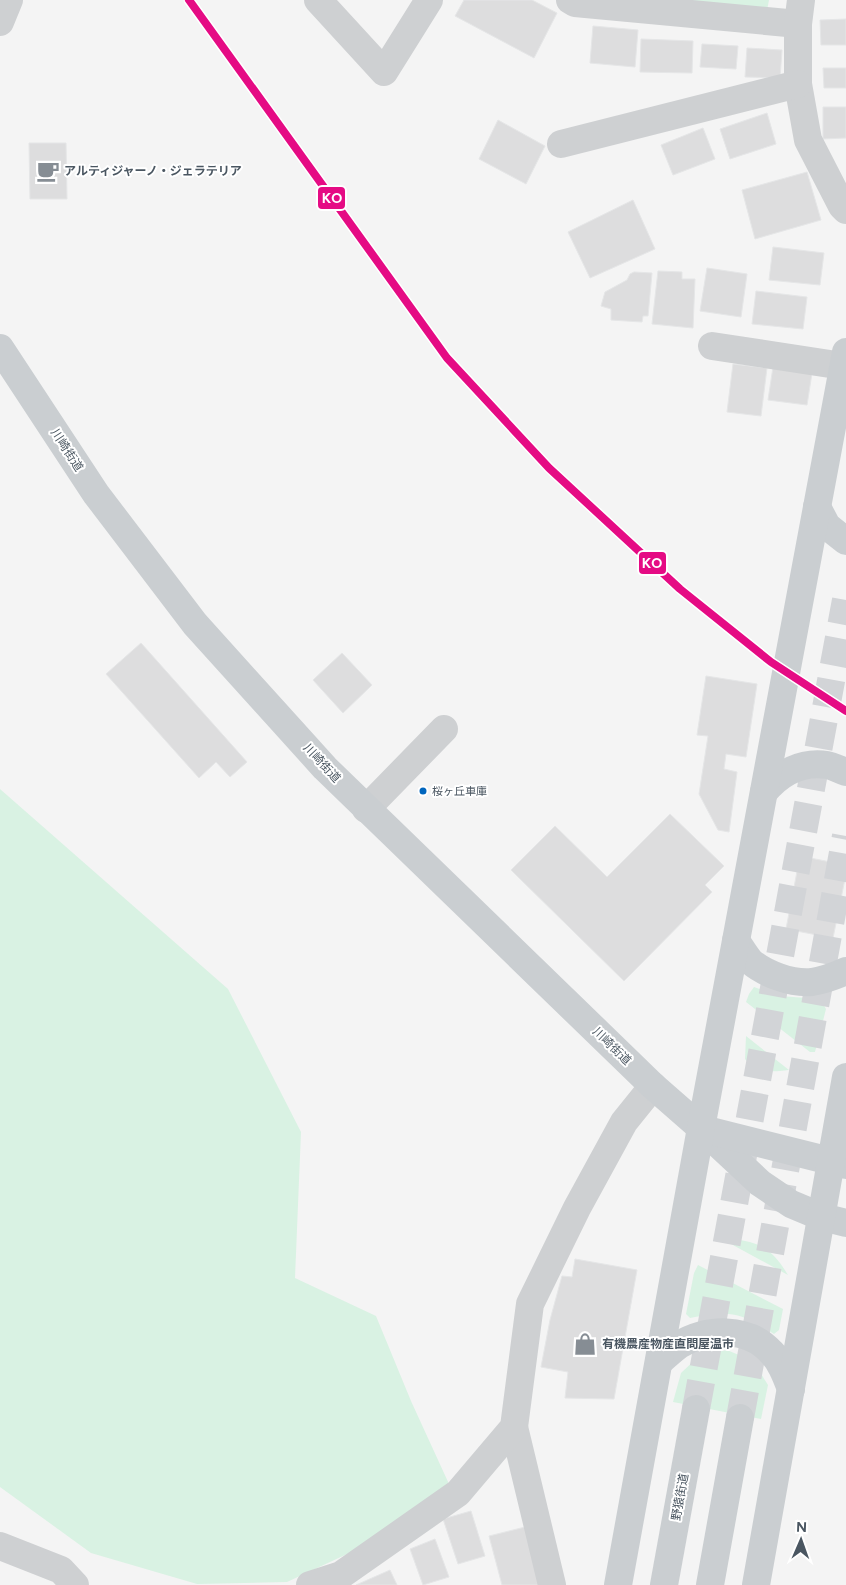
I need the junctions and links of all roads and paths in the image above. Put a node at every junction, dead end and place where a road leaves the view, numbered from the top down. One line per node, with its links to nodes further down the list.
1 (8, 0): 6 (street)
2 (318, 0): 3 (street)
3 (429, 0)
4 (570, 0): 5 (street)
5 (800, 12): 7 (street)
6 (0, 22)
7 (798, 84): 8 (street); 9 (street)
8 (561, 144)
9 (846, 210)
10 (712, 346): 12 (street)
11 (0, 348): 18 (main road, 川崎街道)
12 (845, 359): 13 (main road)
13 (817, 507): 14 (main road); 17 (main road)
14 (846, 541)
15 (444, 729): 18 (street)
16 (846, 772): 17 (main road)
17 (764, 792): 19 (main road)
18 (366, 809): 22 (main road, 川崎街道)
19 (736, 942): 20 (main road); 23 (main road)
20 (846, 971)
21 (846, 1077): 24 (main road)
22 (653, 1086): 23 (main road, 川崎街道); 30 (street)
23 (701, 1128): 24 (main road, 川崎街道); 25 (main road, 川崎街道); 26 (main road)
24 (839, 1163): 25 (main road)
25 (834, 1220): 27 (main road)
26 (659, 1362): 27 (main road); 35 (main road)
27 (791, 1389): 38 (main road)
28 (696, 1409): 36 (main road, 野猿街道)
29 (740, 1418): 37 (main road)
30 (514, 1427): 33 (street); 34 (street)
31 (0, 1546): 32 (street)
32 (75, 1585)
33 (310, 1585)
34 (552, 1585)
35 (618, 1585)
36 (664, 1585)
37 (710, 1585)
38 (756, 1585)

